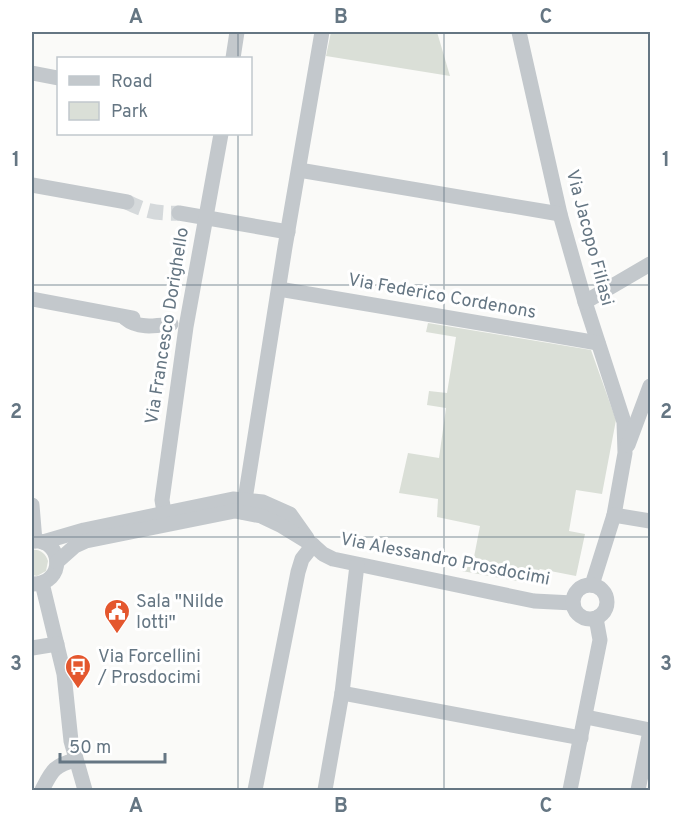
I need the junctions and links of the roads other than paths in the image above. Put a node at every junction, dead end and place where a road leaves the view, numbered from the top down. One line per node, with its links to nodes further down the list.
1 (237, 32): 4 (street)
2 (322, 32): 8 (street)
3 (519, 32): 12 (street, Via Jacopo Filiasi)
4 (233, 57)
5 (32, 73): 6 (street)
6 (57, 78)
7 (221, 135): 13 (street, Via Francesco Dorighello)
8 (299, 170): 12 (street); 14 (street)
9 (32, 185): 10 (street)
10 (127, 202)
11 (179, 213): 13 (street)
12 (560, 214): 18 (street, Via Jacopo Filiasi)
13 (205, 217): 14 (street); 19 (street, Via Francesco Dorighello)
14 (288, 232): 16 (street)
15 (651, 264): 18 (street)
16 (279, 289): 20 (street, Via Federico Cordenons); 24 (street)
17 (32, 299): 19 (street)
18 (585, 302): 20 (street, Via Jacopo Filiasi)
19 (177, 325): 26 (street, Via Francesco Dorighello)
20 (598, 343): 22 (street, Via Jacopo Filiasi)
21 (651, 386): 22 (street, Via Jacopo Filiasi)
22 (625, 453): 25 (street, Via Jacopo Filiasi)
23 (32, 505): 28 (street)
24 (244, 506): 26 (street, Via Alessandro Prosdocimi); 29 (street, Via Alessandro Prosdocimi)
25 (614, 515): 27 (street); 33 (street, Via Jacopo Filiasi)
26 (165, 518): 28 (street, Via Alessandro Prosdocimi); 30 (street, Via Alessandro Prosdocimi)
27 (651, 522)
28 (37, 541): 30 (street)
29 (312, 545): 31 (street, Via Alessandro Prosdocimi); 45 (street)
30 (57, 562): 32 (street, Via Alessandro Prosdocimi)
31 (357, 565): 34 (street, Via Alessandro Prosdocimi); 38 (street)
32 (37, 583): 36 (street)
33 (592, 585): 34 (street, Via Jacopo Filiasi); 35 (street)
34 (573, 603): 35 (street)
35 (596, 618): 39 (street)
36 (57, 644): 37 (street); 42 (street)
37 (32, 648)
38 (342, 693): 41 (street); 46 (street)
39 (586, 717): 40 (street); 41 (street)
40 (651, 730): 48 (street)
41 (581, 738): 47 (street)
42 (75, 760): 43 (street); 44 (street)
43 (42, 790)
44 (85, 790)
45 (255, 790)
46 (325, 790)
47 (570, 790)
48 (638, 790)

